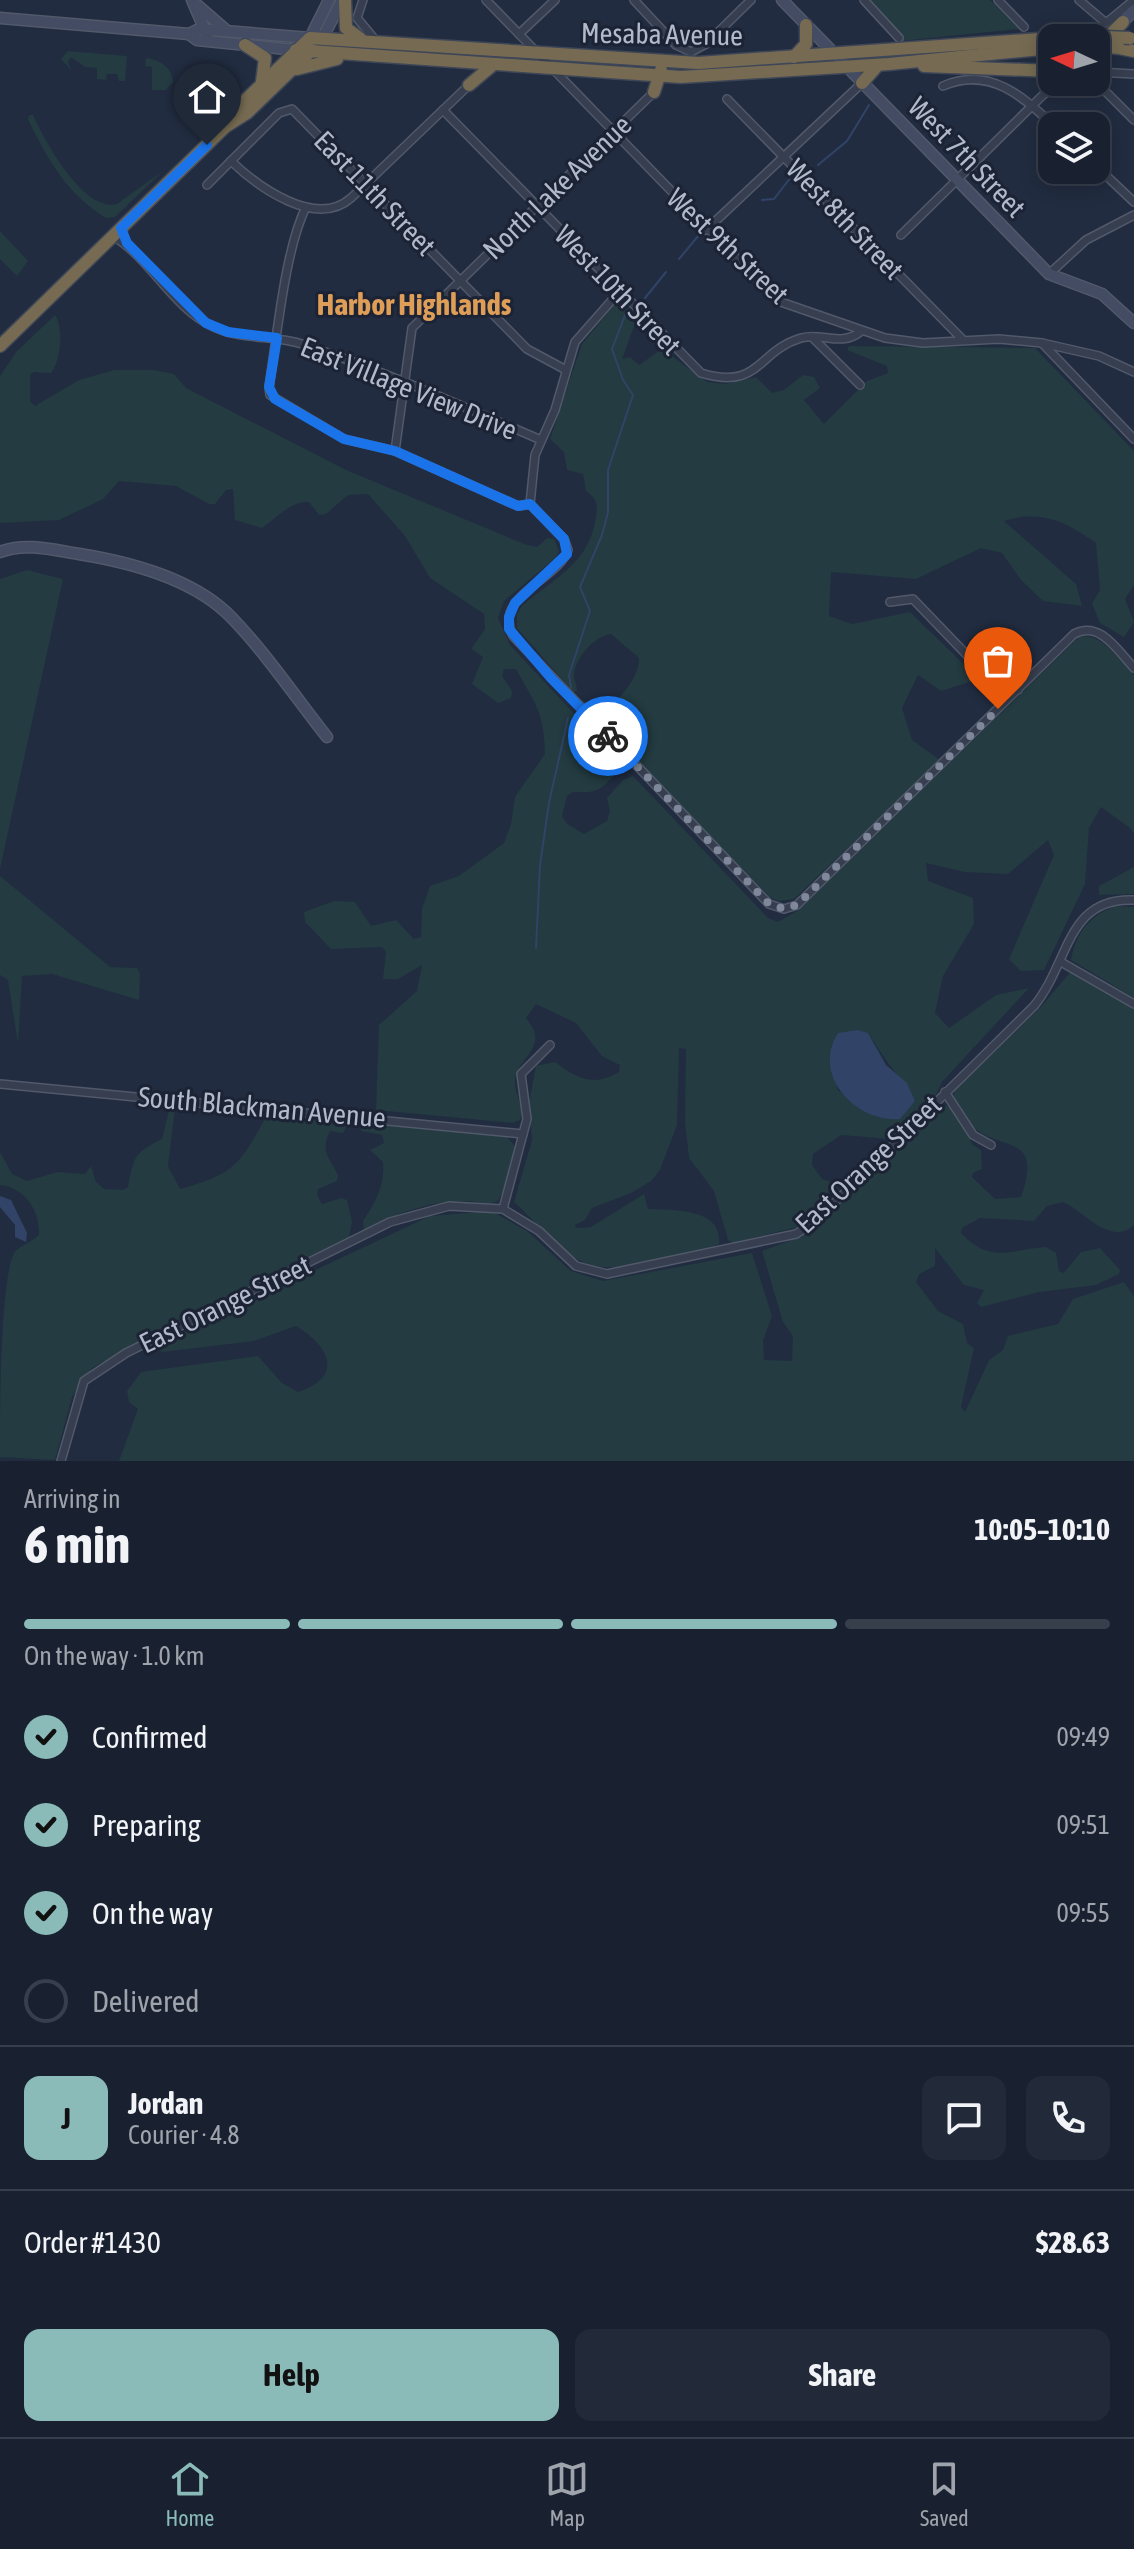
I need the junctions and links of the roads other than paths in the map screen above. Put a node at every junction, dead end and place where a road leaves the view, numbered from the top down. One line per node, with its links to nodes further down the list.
1 (329, 0): 27 (street)
2 (344, 0): 27 (street); 28 (highway)
3 (486, 0): 20 (street, West 9th Street)
4 (555, 0): 20 (street)
5 (634, 0): 6 (street)
6 (751, 0)
7 (782, 0): 17 (street, West 7th Street)
8 (864, 0): 24 (street)
9 (998, 0): 18 (street)
10 (1079, 0): 11 (street)
11 (1134, 0)
12 (194, 2): 19 (street); 22 (street)
13 (361, 2): 28 (street)
14 (1134, 10): 16 (street)
15 (0, 18): 22 (street, Mesaba Avenue)
16 (1123, 22): 21 (highway)
17 (806, 25): 36 (street, West 7th Street); 38 (highway)
18 (1024, 27)
19 (228, 32): 22 (street, Mesaba Avenue); 27 (street, Mesaba Avenue)
20 (519, 34): 35 (street, West 9th Street)
21 (1110, 35)
22 (207, 36): 29 (street, Mesaba Avenue)
23 (1110, 37): 25 (highway, Mesaba Avenue, bridge)
24 (899, 38)
25 (1132, 38)
26 (1038, 41): 30 (highway, Mesaba Avenue)
27 (314, 42): 28 (highway, Mesaba Avenue); 33 (highway); 37 (highway, Mesaba Avenue); 46 (highway)
28 (375, 42): 35 (highway, Mesaba Avenue)
29 (245, 45): 33 (street, Mesaba Avenue); 51 (highway)
30 (968, 48): 31 (highway, Mesaba Avenue); 36 (highway, Mesaba Avenue); 41 (highway, Mesaba Avenue)
31 (1038, 48)
32 (1110, 48): 34 (highway, bridge)
33 (296, 50): 51 (highway)
34 (1134, 51)
35 (535, 53): 39 (highway, Mesaba Avenue); 43 (street, West 9th Street)
36 (833, 54): 38 (highway, Mesaba Avenue); 42 (street, West 7th Street)
37 (379, 56): 40 (highway, Mesaba Avenue); 46 (highway)
38 (794, 57): 39 (highway, Mesaba Avenue)
39 (670, 63): 48 (highway)
40 (494, 64): 43 (highway, Mesaba Avenue); 52 (highway)
41 (884, 64): 42 (highway, Mesaba Avenue); 44 (highway); 50 (highway)
42 (845, 67): 49 (highway, Mesaba Avenue); 50 (street, West 7th Street)
43 (550, 68): 48 (highway, Mesaba Avenue); 63 (street, West 9th Street)
44 (1038, 70)
45 (1110, 73): 47 (street)
46 (287, 74): 62 (highway)
47 (1134, 74)
48 (658, 77): 49 (highway, Mesaba Avenue); 54 (highway)
49 (681, 77): 54 (highway)
50 (862, 83): 64 (street); 67 (street, West 7th Street)
51 (261, 84): 62 (highway)
52 (469, 85): 59 (street)
53 (943, 86): 58 (street)
54 (654, 92): 63 (street, North Lake Avenue)
55 (1043, 96): 58 (street)
56 (1110, 96): 61 (street)
57 (727, 99): 64 (street, West 8th Street)
58 (1032, 105): 60 (street); 67 (street)
59 (443, 110): 68 (street); 71 (street, West 10th Street)
60 (1039, 112)
61 (1134, 120)
62 (225, 127): 75 (highway)
63 (614, 133): 71 (street, North Lake Avenue); 74 (street, West 9th Street)
64 (784, 156): 74 (street); 84 (street, West 8th Street)
65 (231, 161): 68 (street, East 11th Street); 69 (street); 72 (street)
66 (1110, 179): 70 (street)
67 (956, 180): 76 (street); 77 (street, West 7th Street)
68 (366, 183): 72 (street); 78 (street, East 11th Street)
69 (207, 185)
70 (1134, 202)
71 (536, 205): 78 (street, North Lake Avenue); 79 (street, West 10th Street)
72 (306, 207): 83 (street)
73 (1134, 215): 77 (street)
74 (706, 230): 81 (street, West 9th Street)
75 (117, 232): 83 (street, East Village View Drive); 86 (highway)
76 (901, 235)
77 (1049, 274): 80 (street, West 7th Street)
78 (461, 280): 87 (street, East 11th Street); 89 (street, North Lake Avenue)
79 (620, 291): 82 (street, West 10th Street); 87 (street)
80 (1134, 323)
81 (860, 332): 82 (street); 84 (street)
82 (812, 337): 90 (street)
83 (277, 338): 89 (street, East Village View Drive); 93 (street)
84 (963, 340): 85 (street)
85 (1042, 343): 88 (street); 91 (street)
86 (0, 346)
87 (566, 370): 92 (street)
88 (1134, 372)
89 (405, 381): 92 (street, East Village View Drive); 93 (street, North Lake Avenue)
90 (860, 385)
91 (1134, 439)
92 (541, 440): 94 (street)
93 (395, 451): 94 (street)
94 (530, 504): 98 (street)
95 (0, 552): 99 (street)
96 (890, 602): 98 (street)
97 (1134, 668): 98 (street)
98 (1018, 690)
99 (327, 737)
100 (1134, 900): 101 (street, East Orange Street)
101 (1061, 962): 102 (street); 105 (street, East Orange Street)
102 (1134, 1004)
103 (550, 1045): 106 (street)
104 (0, 1084): 106 (street, South Blackman Avenue)
105 (945, 1092): 107 (street); 108 (street, East Orange Street)
106 (523, 1134): 108 (street)
107 (991, 1145)
108 (503, 1209): 109 (street, East Orange Street)
109 (61, 1461)

